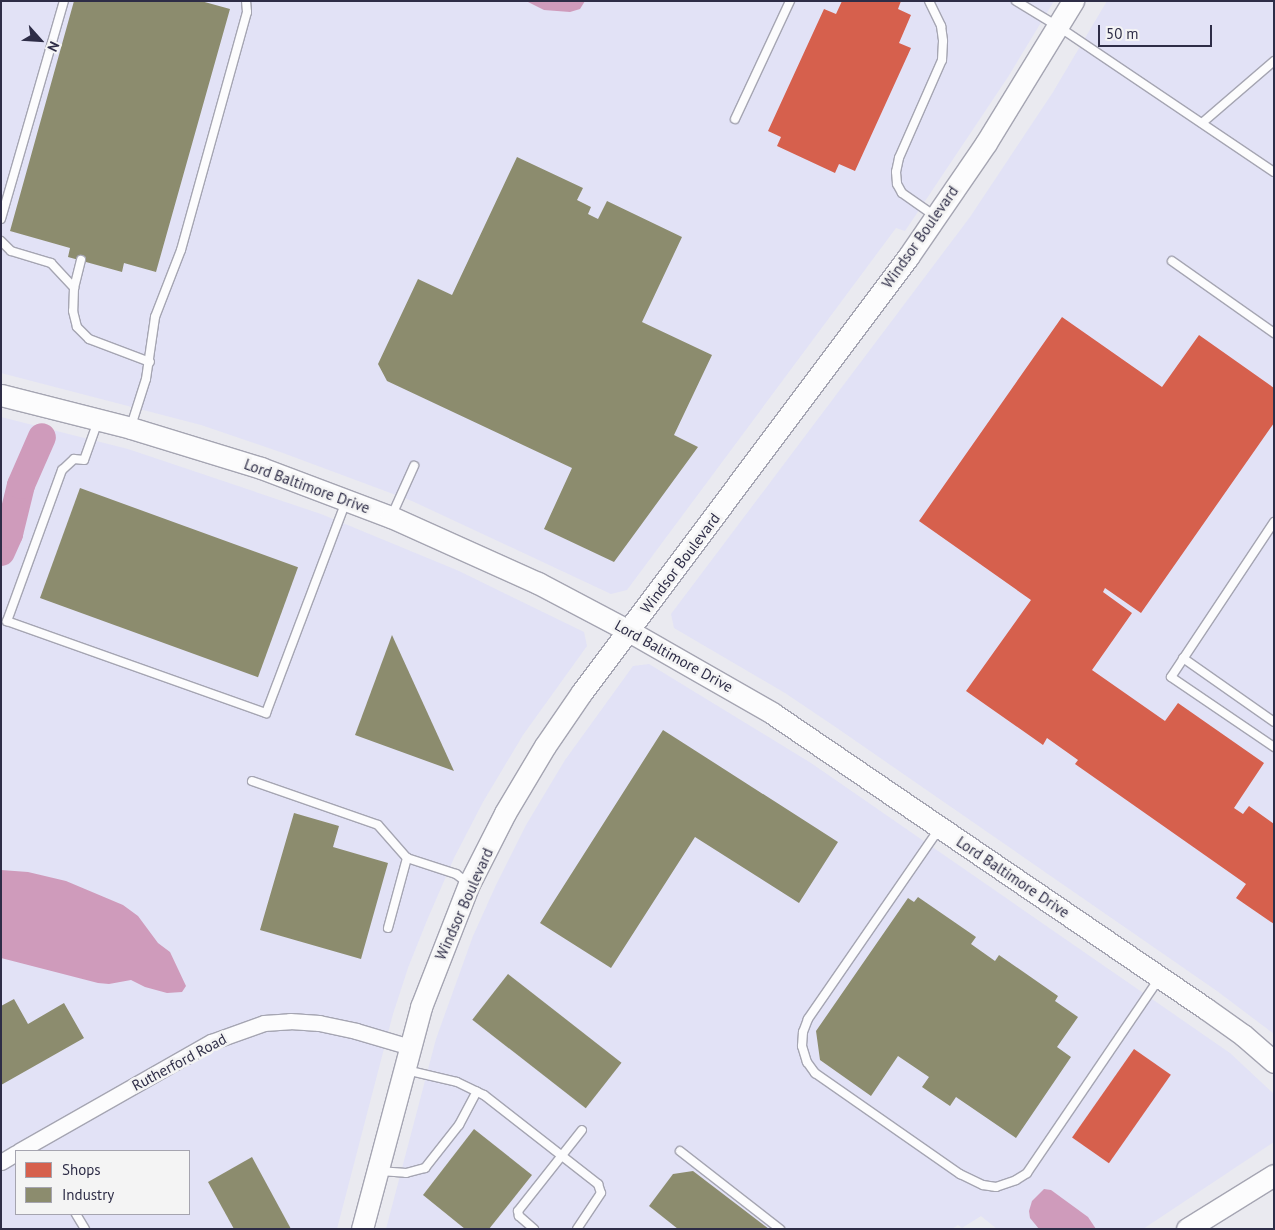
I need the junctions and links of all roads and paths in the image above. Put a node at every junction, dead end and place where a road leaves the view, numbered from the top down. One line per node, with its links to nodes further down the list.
1 (64, 1): 13 (lane)
2 (246, 1): 19 (lane)
3 (790, 1): 9 (lane)
4 (929, 1): 12 (lane)
5 (1016, 1): 7 (lane)
6 (1073, 1): 7 (main road, Windsor Boulevard)
7 (1059, 27): 10 (lane); 12 (main road, Windsor Boulevard)
8 (1274, 61): 10 (lane)
9 (735, 119)
10 (1202, 123): 11 (lane)
11 (1274, 172)
12 (936, 216): 27 (main road, Windsor Boulevard)
13 (1, 219)
14 (1, 242): 17 (lane)
15 (81, 260): 17 (lane)
16 (1172, 261): 18 (lane)
17 (74, 288): 19 (lane)
18 (1274, 333)
19 (150, 362): 22 (lane)
20 (1, 395): 21 (main road, Lord Baltimore Drive)
21 (98, 420): 22 (main road, Lord Baltimore Drive); 24 (lane)
22 (131, 428): 24 (main road, Lord Baltimore Drive)
23 (414, 466): 25 (lane)
24 (346, 499): 25 (main road, Lord Baltimore Drive)
25 (391, 517): 27 (main road, Lord Baltimore Drive)
26 (1274, 522): 28 (lane)
27 (629, 631): 32 (main road, Lord Baltimore Drive); 34 (main road, Windsor Boulevard)
28 (1183, 658): 29 (lane); 30 (lane)
29 (1274, 722)
30 (1274, 747)
31 (252, 781): 33 (lane)
32 (941, 827): 36 (main road, Lord Baltimore Drive); 36 (lane)
33 (407, 858): 34 (lane); 35 (lane)
34 (469, 884): 37 (main road, Windsor Boulevard)
35 (388, 928)
36 (1160, 978): 38 (main road, Lord Baltimore Drive)
37 (410, 1047): 39 (main road, Windsor Boulevard); 42 (street, Rutherford Road)
38 (1274, 1062)
39 (404, 1070): 40 (lane); 47 (main road, Windsor Boulevard)
40 (477, 1091): 45 (lane); 47 (lane)
41 (582, 1130): 45 (lane)
42 (36, 1147)
43 (680, 1151): 54 (lane)
44 (15, 1154): 46 (street, Rutherford Road)
45 (562, 1155): 52 (lane); 53 (lane)
46 (1, 1162)
47 (378, 1171): 51 (main road, Windsor Boulevard)
48 (1274, 1176): 55 (main road)
49 (77, 1215): 50 (lane)
50 (85, 1229)
51 (362, 1229)
52 (534, 1229)
53 (576, 1229)
54 (780, 1229)
55 (1187, 1229)

